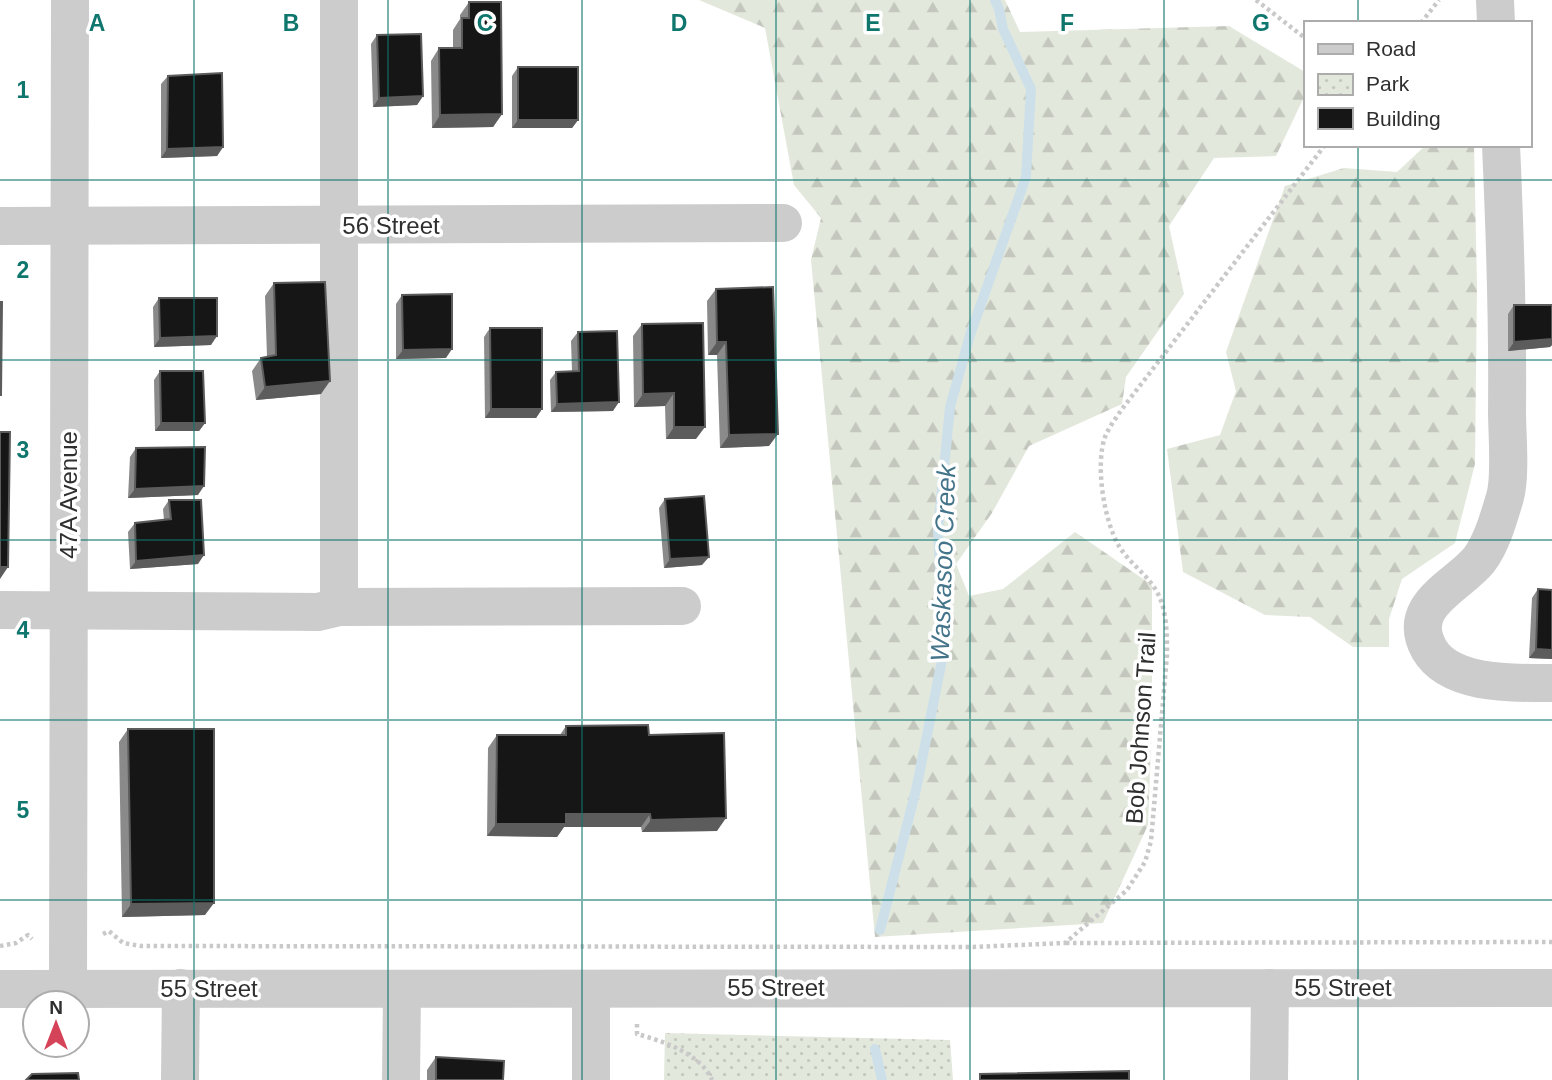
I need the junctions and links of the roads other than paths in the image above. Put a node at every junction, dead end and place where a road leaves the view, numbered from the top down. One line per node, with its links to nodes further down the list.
1 (70, 0): 8 (street, 47A Avenue)
2 (339, 0): 9 (street)
3 (1495, 0): 4 (street)
4 (1496, 21)
5 (1501, 147): 14 (street)
6 (783, 223): 9 (street, 56 Street)
7 (0, 226): 8 (street, 56 Street)
8 (69, 226): 9 (street, 56 Street); 13 (street, 47A Avenue)
9 (341, 226): 11 (street)
10 (682, 606): 11 (street)
11 (339, 607): 13 (street)
12 (0, 610): 13 (street)
13 (69, 610): 20 (street, 47A Avenue)
14 (1552, 683)
15 (181, 988): 20 (street, 55 Street); 22 (street, 55 Street); 23 (street)
16 (1270, 988): 17 (street, 55 Street); 21 (street, 55 Street); 26 (street)
17 (1552, 988)
18 (0, 989): 19 (street, 55 Street)
19 (21, 989)
20 (68, 989)
21 (591, 989): 22 (street, 55 Street); 25 (street)
22 (402, 990): 24 (street)
23 (180, 1080)
24 (401, 1080)
25 (591, 1080)
26 (1269, 1080)

